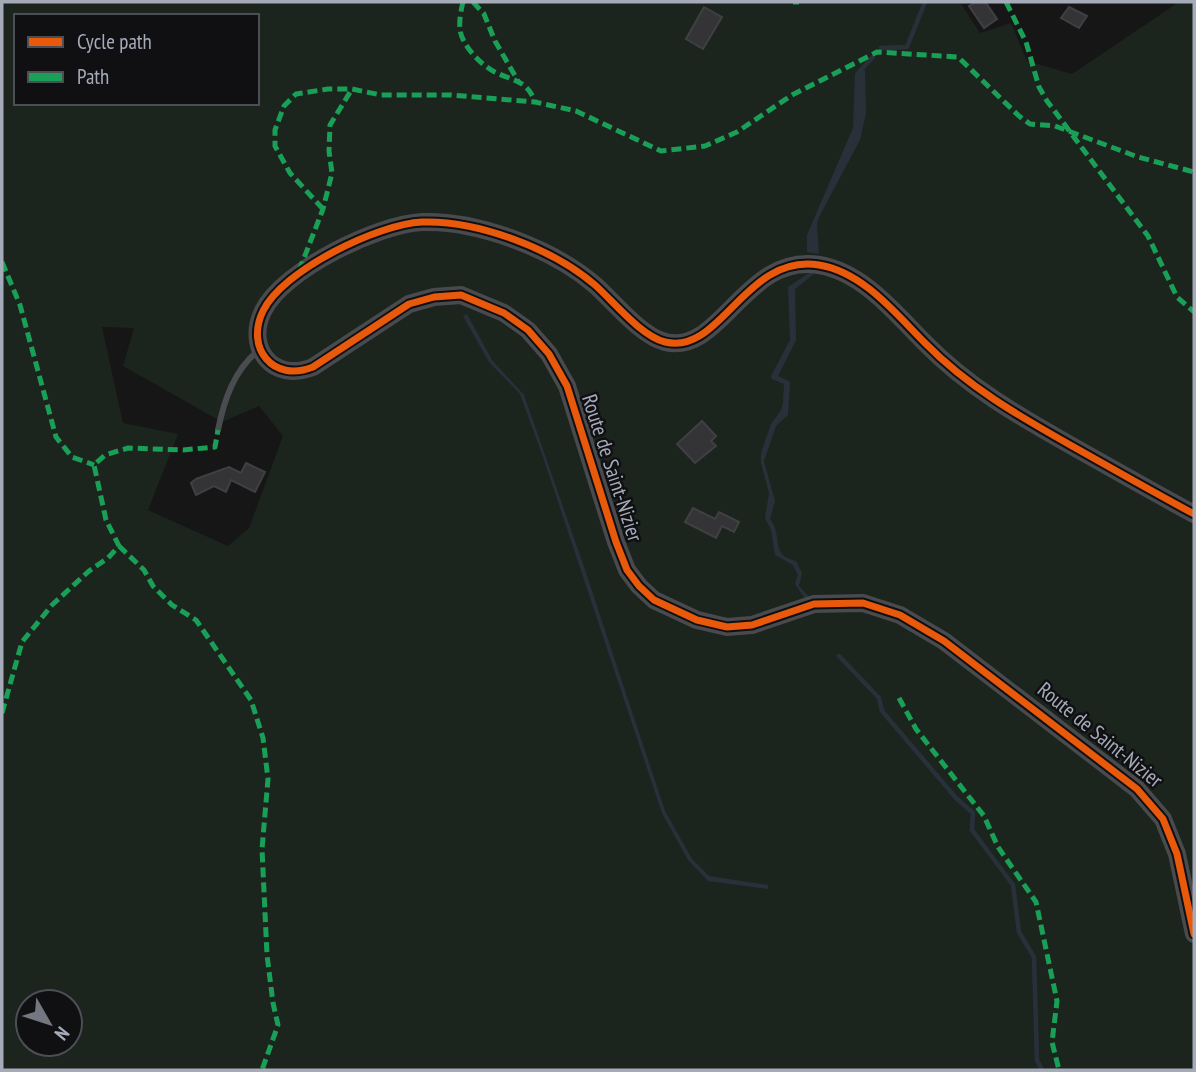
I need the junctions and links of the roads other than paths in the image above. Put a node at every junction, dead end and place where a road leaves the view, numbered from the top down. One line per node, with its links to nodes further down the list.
1 (260, 349): 2 (lane); 3 (main road); 4 (main road, Route de Saint-Nizier)
2 (218, 430)
3 (1194, 514)
4 (1194, 934)

